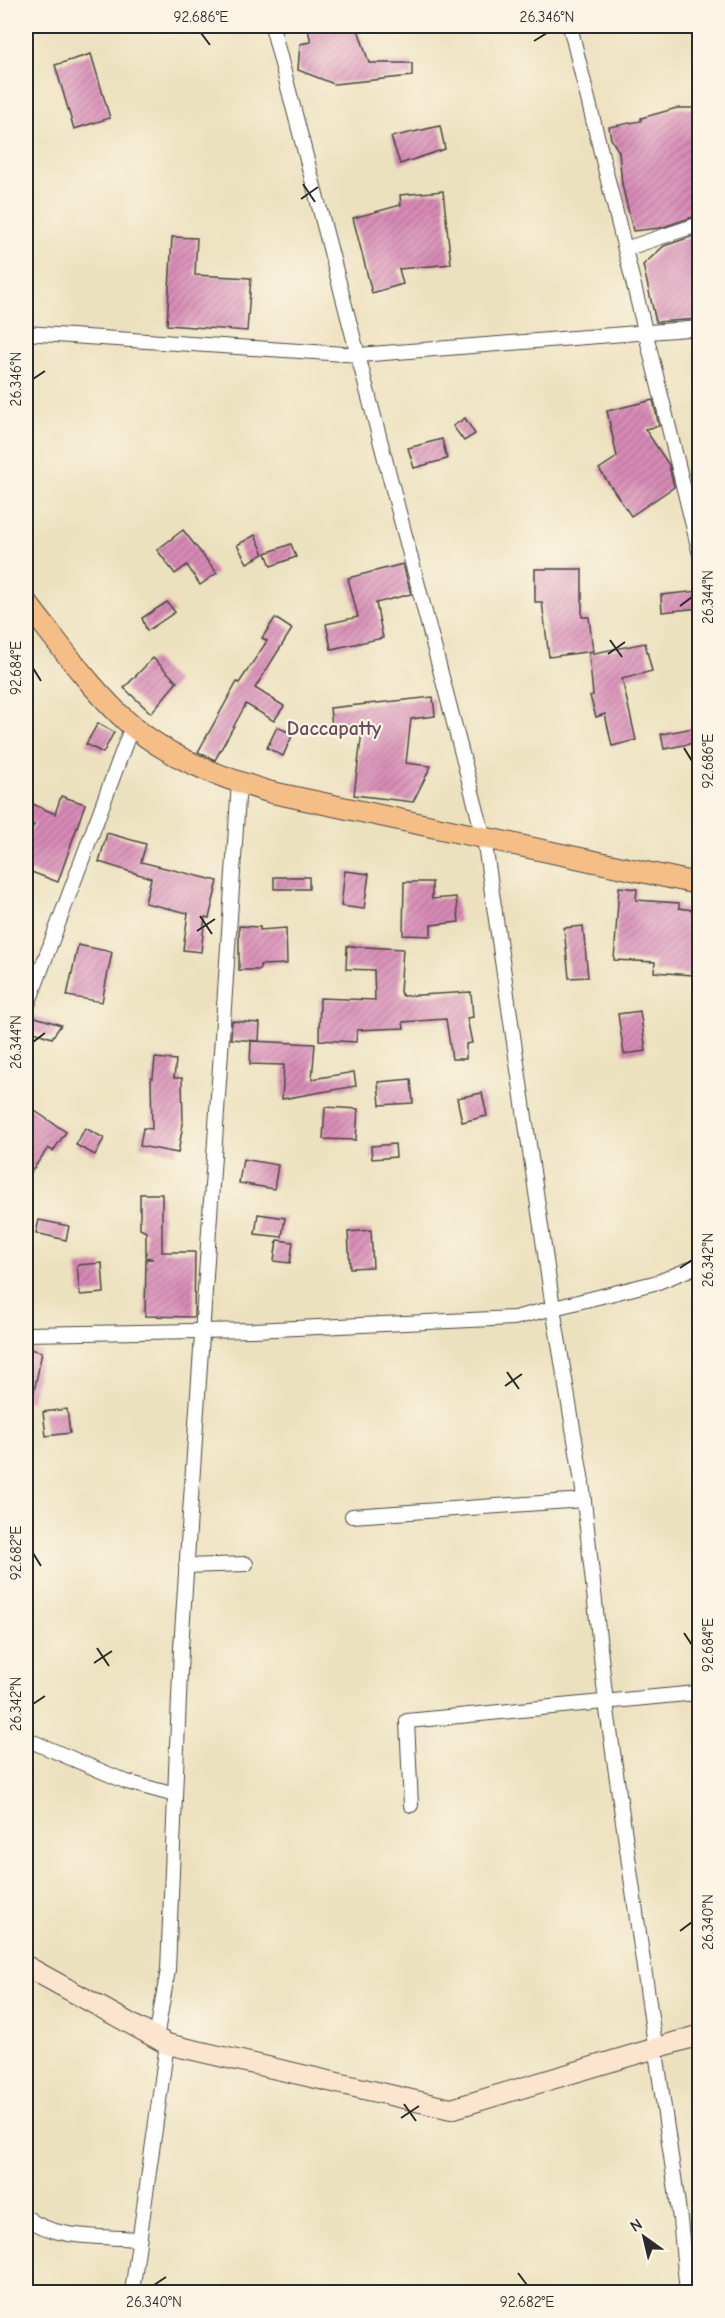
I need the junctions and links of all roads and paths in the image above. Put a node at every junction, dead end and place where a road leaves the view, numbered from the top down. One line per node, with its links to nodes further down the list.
1 (273, 26): 8 (street)
2 (570, 26): 4 (street)
3 (699, 224): 4 (street)
4 (625, 249): 6 (street)
5 (699, 328): 6 (street)
6 (645, 332): 8 (street); 9 (street)
7 (26, 333): 8 (street)
8 (358, 355): 13 (street)
9 (699, 554)
10 (26, 602): 11 (main road)
11 (132, 726): 12 (main road); 15 (street)
12 (239, 783): 13 (main road); 18 (street)
13 (484, 838): 14 (main road); 17 (street)
14 (699, 884)
15 (26, 1010)
16 (699, 1265): 17 (street)
17 (553, 1308): 18 (street); 20 (street)
18 (202, 1331): 19 (street); 23 (street)
19 (26, 1334)
20 (584, 1500): 21 (street); 25 (street)
21 (352, 1516)
22 (246, 1564): 23 (street)
23 (186, 1566): 27 (street)
24 (696, 1693): 25 (street)
25 (606, 1703): 28 (street); 32 (street)
26 (26, 1739): 27 (street)
27 (175, 1795): 31 (street)
28 (411, 1805)
29 (26, 1966): 31 (street)
30 (699, 2035): 32 (street)
31 (161, 2041): 32 (street); 34 (street)
32 (654, 2049): 36 (street)
33 (28, 2225): 34 (street)
34 (138, 2240): 35 (street)
35 (132, 2292)
36 (687, 2292)

